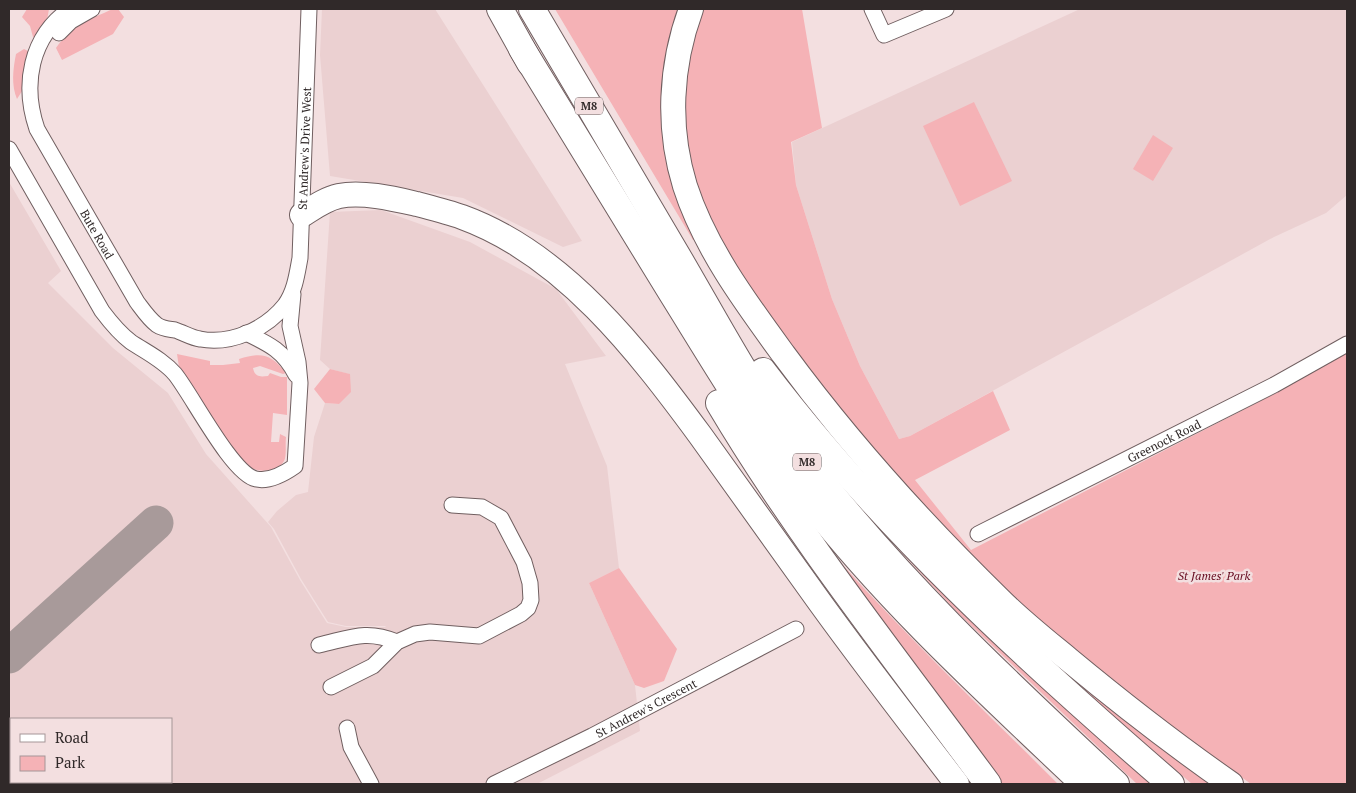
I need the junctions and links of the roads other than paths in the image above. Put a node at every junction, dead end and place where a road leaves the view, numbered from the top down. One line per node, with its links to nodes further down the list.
1 (70, 9): 10 (street)
2 (92, 9): 10 (street)
3 (310, 9): 13 (street, St Andrew's Drive West)
4 (500, 9): 9 (highway, M8)
5 (532, 9): 12 (highway, M8)
6 (690, 9): 34 (highway)
7 (872, 9): 8 (street)
8 (946, 9)
9 (522, 49): 24 (highway, M8); 29 (highway, M8)
10 (39, 121): 15 (street, Bute Road)
11 (9, 149): 17 (street, St Andrew's Drive West)
12 (632, 178): 32 (highway, M8); 33 (highway, M8)
13 (302, 215): 14 (street, St Andrew's Drive West); 28 (highway)
14 (294, 288): 15 (street, St Andrew's Drive West); 17 (street, St Andrew's Drive West)
15 (246, 333): 17 (street)
16 (1347, 344): 19 (street, Greenock Road)
17 (300, 383)
18 (452, 505): 21 (street)
19 (978, 534)
20 (796, 628): 27 (street, St Andrew's Crescent)
21 (397, 642): 22 (street); 23 (street)
22 (319, 645)
23 (331, 687)
24 (1005, 709): 30 (highway, M8); 31 (highway, M8)
25 (347, 728): 26 (street)
26 (371, 784)
27 (494, 784)
28 (957, 784)
29 (988, 784)
30 (1076, 784)
31 (1084, 784)
32 (1116, 784)
33 (1171, 784)
34 (1231, 784)

